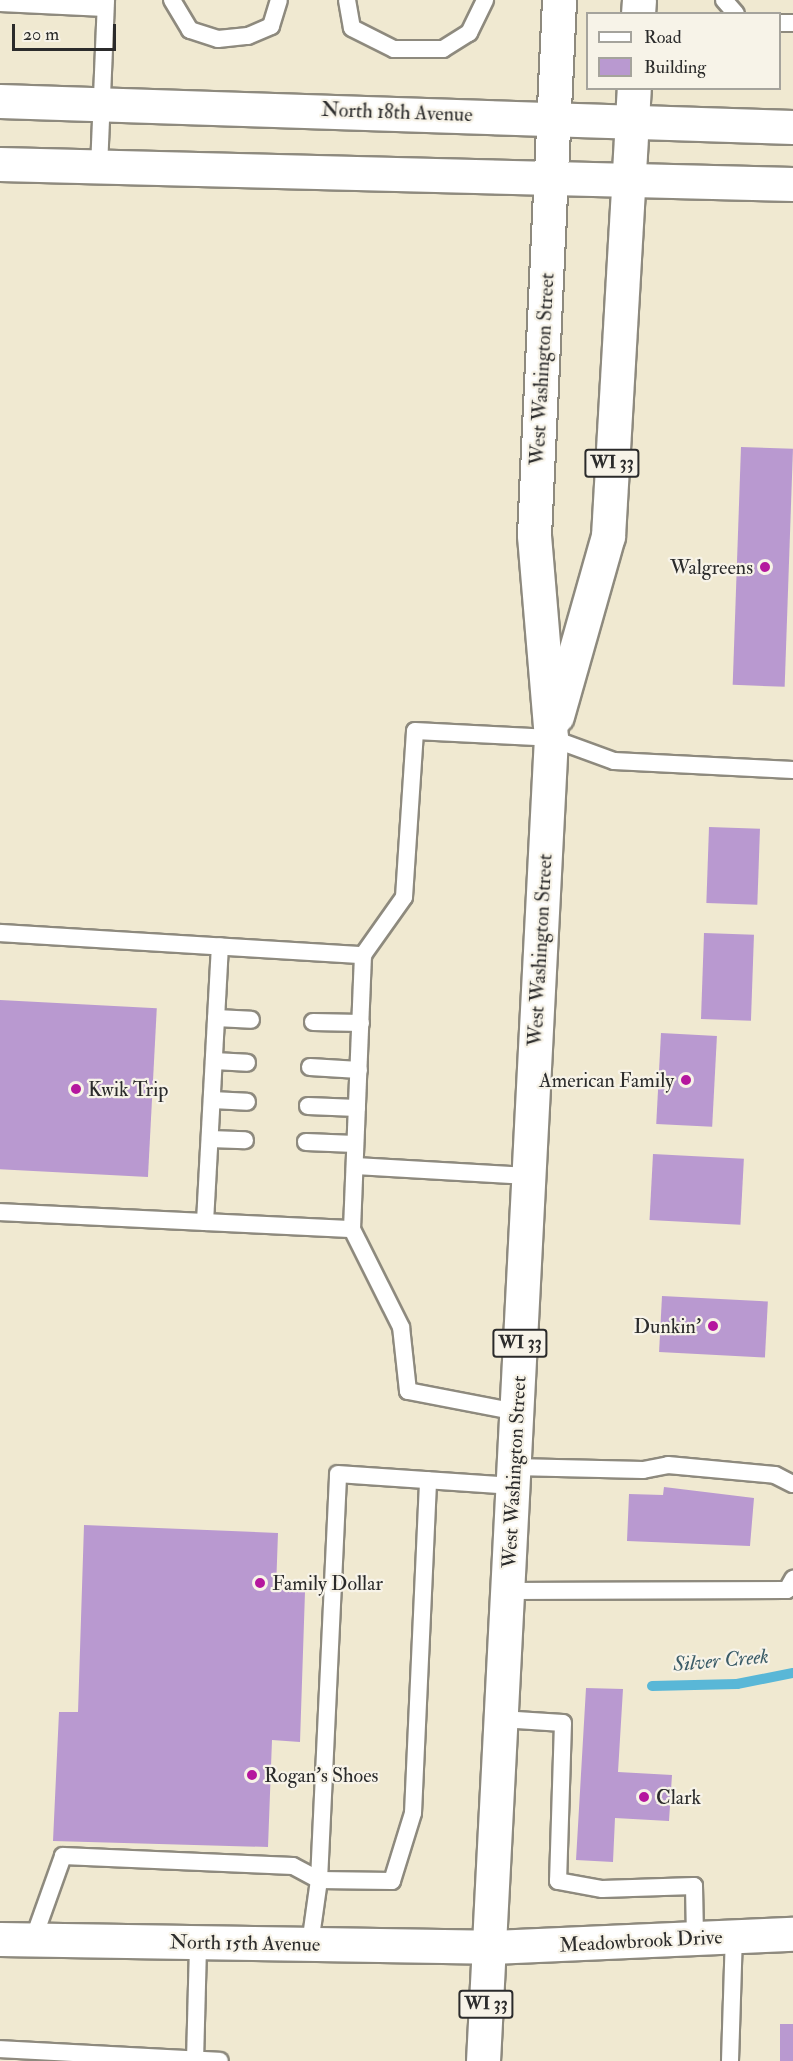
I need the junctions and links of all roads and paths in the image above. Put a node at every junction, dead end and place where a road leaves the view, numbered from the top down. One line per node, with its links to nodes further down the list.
1 (172, 0): 2 (lane)
2 (279, 0)
3 (347, 0): 4 (lane)
4 (485, 0)
5 (559, 0): 13 (main road, West Washington Street / WI 33)
6 (723, 0): 9 (lane)
7 (0, 3): 8 (lane)
8 (105, 4): 11 (lane)
9 (734, 12)
10 (0, 101): 11 (main road, North 18th Avenue)
11 (102, 103): 13 (main road, North 18th Avenue); 16 (lane)
12 (633, 104): 13 (main road, North 18th Avenue); 14 (main road, North 18th Avenue); 18 (main road, West Washington Street / WI 33)
13 (554, 117): 17 (main road, West Washington Street / WI 33)
14 (793, 127)
15 (0, 164): 16 (main road)
16 (99, 168): 17 (main road)
17 (551, 178): 18 (main road); 20 (main road, West Washington Street / WI 33)
18 (630, 180): 19 (main road); 20 (main road, West Washington Street / WI 33)
19 (793, 184)
20 (551, 738): 21 (lane); 24 (lane); 42 (main road, West Washington Street / WI 33)
21 (793, 770)
22 (0, 933): 23 (lane)
23 (220, 946): 24 (lane); 25 (lane)
24 (363, 955): 28 (lane)
25 (216, 1018): 26 (lane); 29 (lane)
26 (251, 1020)
27 (313, 1022): 28 (lane)
28 (361, 1023): 32 (lane)
29 (214, 1061): 30 (lane); 33 (lane)
30 (247, 1063)
31 (310, 1067): 32 (lane)
32 (359, 1070): 36 (lane)
33 (212, 1100): 34 (lane); 37 (lane)
34 (248, 1102)
35 (308, 1106): 36 (lane)
36 (357, 1108): 40 (lane)
37 (210, 1139): 38 (lane); 44 (lane)
38 (245, 1140)
39 (306, 1142): 40 (lane)
40 (355, 1144): 41 (lane)
41 (355, 1166): 42 (lane); 45 (lane)
42 (529, 1176): 46 (main road, West Washington Street / WI 33)
43 (0, 1212): 44 (lane)
44 (205, 1222): 45 (lane)
45 (352, 1229): 46 (lane)
46 (517, 1412): 47 (main road, West Washington Street / WI 33)
47 (513, 1476): 48 (lane); 49 (lane); 51 (main road, West Washington Street / WI 33)
48 (428, 1480): 53 (lane); 53 (lane)
49 (793, 1484)
50 (793, 1579): 51 (lane)
51 (507, 1591): 52 (main road, West Washington Street / WI 33)
52 (501, 1719): 57 (lane); 61 (main road, West Washington Street / WI 33)
53 (319, 1880): 58 (lane); 60 (lane)
54 (793, 1934): 55 (main road, Meadowbrook Drive)
55 (734, 1937): 57 (main road, Meadowbrook Drive); 66 (lane)
56 (0, 1939): 58 (main road, North 15th Avenue)
57 (695, 1939): 61 (main road, Meadowbrook Drive)
58 (33, 1940): 59 (main road, North 15th Avenue)
59 (198, 1943): 60 (main road, North 15th Avenue); 63 (lane)
60 (310, 1944): 61 (main road, North 15th Avenue)
61 (490, 1947): 65 (main road, West Washington Street / WI 33)
62 (0, 2049): 63 (lane)
63 (195, 2060): 64 (lane)
64 (220, 2061)
65 (483, 2061)
66 (730, 2061)

